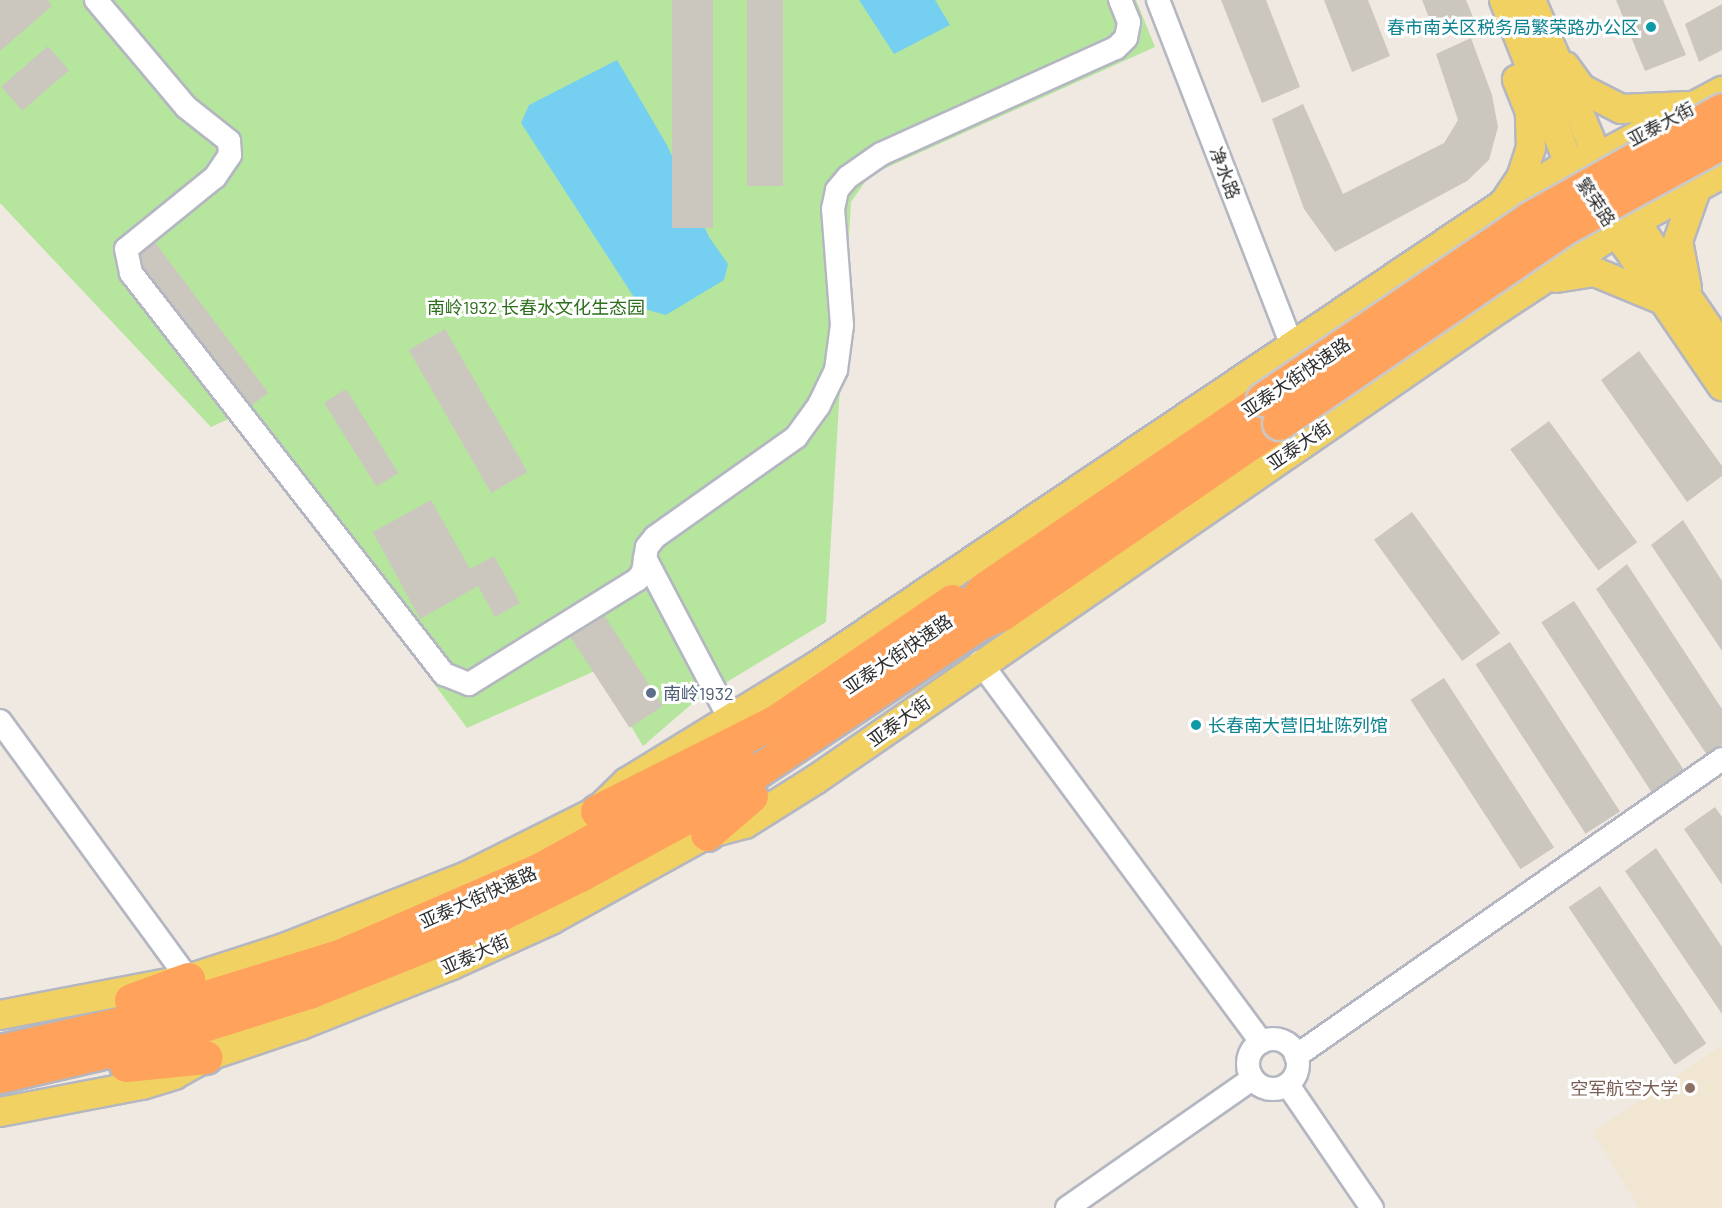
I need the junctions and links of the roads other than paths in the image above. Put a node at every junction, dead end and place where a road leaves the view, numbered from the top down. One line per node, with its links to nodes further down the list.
1 (96, 0): 22 (street)
2 (1120, 0): 22 (street)
3 (1158, 0): 18 (street, 净水路)
4 (1499, 0): 13 (main road)
5 (1504, 0): 11 (main road, 繁荣路)
6 (1531, 0): 7 (main road, 繁荣路)
7 (1547, 39): 9 (main road); 11 (main road, 繁荣路)
8 (1722, 91): 9 (main road, 亚泰大街)
9 (1709, 108): 11 (main road, 亚泰大街); 21 (highway, 亚泰大街快速路, bridge)
10 (1722, 142): 21 (highway, 亚泰大街快速路, bridge)
11 (1583, 161): 13 (main road, 亚泰大街); 14 (main road, 繁荣路)
12 (1710, 181): 14 (main road, 亚泰大街); 17 (main road)
13 (1503, 204): 18 (main road, 亚泰大街)
14 (1626, 228): 15 (main road, 亚泰大街); 16 (main road, 繁荣路); 17 (main road, 繁荣路)
15 (1548, 279): 16 (main road); 24 (main road, 亚泰大街)
16 (1660, 299): 20 (main road, 繁荣路)
17 (1692, 304): 19 (main road, 繁荣路)
18 (1292, 346): 25 (main road, 亚泰大街)
19 (1722, 347)
20 (1722, 386)
21 (1271, 411): 23 (highway, 亚泰大街快速路)
22 (645, 558): 25 (street)
23 (994, 601): 28 (highway); 29 (highway); 34 (highway, 亚泰大街快速路); 37 (highway, 亚泰大街快速路)
24 (980, 662): 29 (main road, 亚泰大街); 33 (street)
25 (730, 719): 28 (main road, 亚泰大街)
26 (0, 721): 30 (street)
27 (1722, 759): 35 (street)
28 (597, 811): 30 (main road, 亚泰大街)
29 (707, 834): 36 (main road, 亚泰大街)
30 (189, 979): 31 (main road, 亚泰大街); 32 (highway)
31 (0, 1015)
32 (0, 1036)
33 (1261, 1042): 35 (street); 38 (street)
34 (0, 1051)
35 (1296, 1056): 39 (street)
36 (206, 1057): 40 (highway); 41 (main road, 亚泰大街)
37 (0, 1076)
38 (1252, 1079): 39 (street); 42 (street)
39 (1288, 1085): 43 (street)
40 (0, 1089)
41 (0, 1112)
42 (1067, 1208)
43 (1372, 1208)

